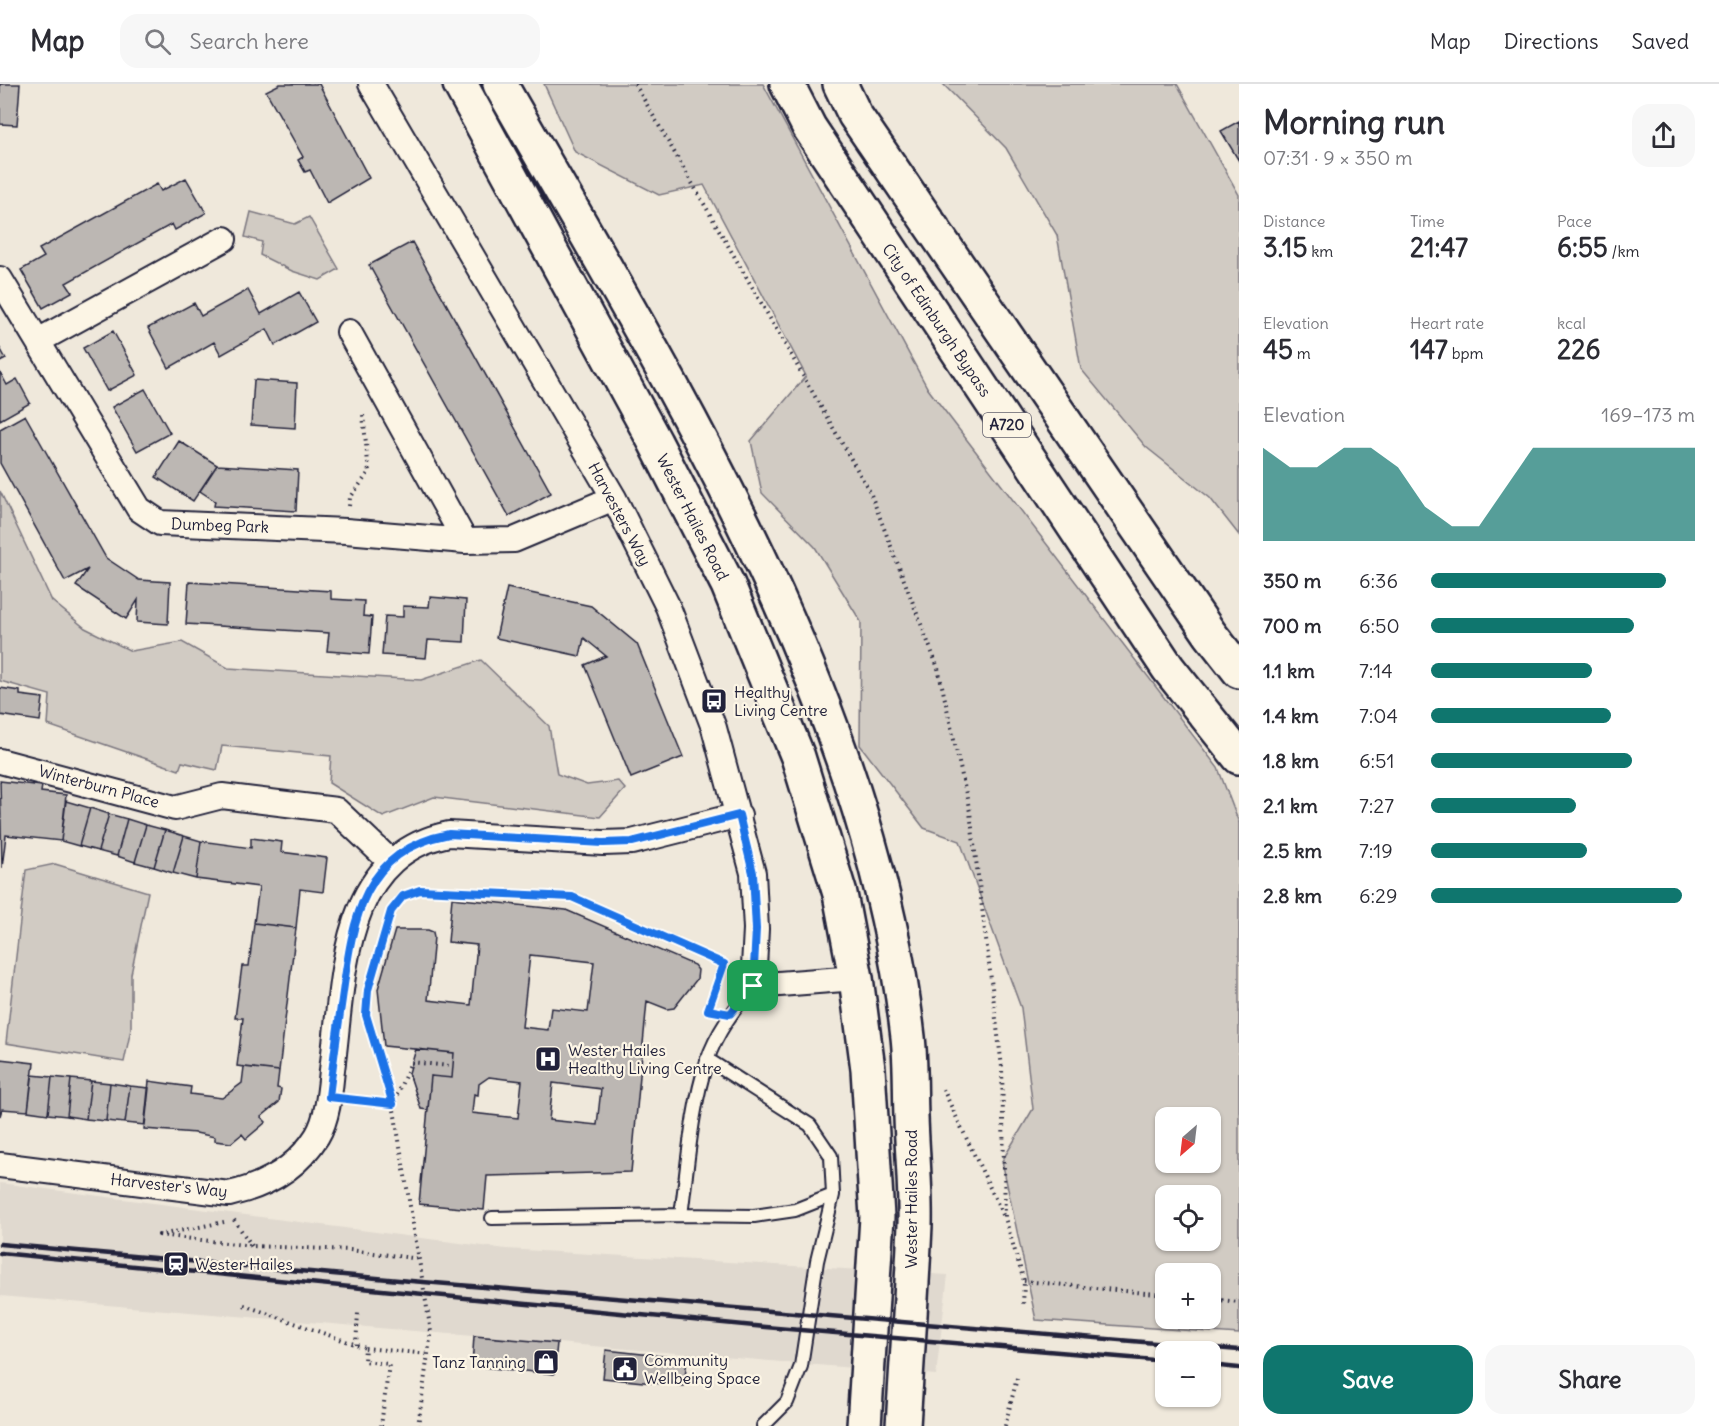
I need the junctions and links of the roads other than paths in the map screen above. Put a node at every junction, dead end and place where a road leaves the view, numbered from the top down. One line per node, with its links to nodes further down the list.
1 (371, 84): 10 (street, Harvesters Way)
2 (460, 84): 18 (main road, Wester Hailes Road)
3 (500, 84): 17 (main road, Wester Hailes Road)
4 (787, 84): 13 (main road, City of Edinburgh Bypass / A720)
5 (840, 84): 12 (main road, A720)
6 (224, 239): 9 (street)
7 (0, 279): 9 (street, Dumbeg Park)
8 (349, 332): 11 (street)
9 (38, 341): 11 (street, Dumbeg Park)
10 (614, 498): 11 (street, Dumbeg Park); 15 (street, Harvesters Way)
11 (465, 541)
12 (1239, 671)
13 (1239, 757)
14 (0, 761): 16 (street, Winterburn Place)
15 (739, 815): 16 (street, Harvester's Way); 19 (street, Harvesters Way)
16 (391, 862): 21 (street, Harvester's Way)
17 (899, 973): 18 (main road); 27 (main road, Wester Hailes Road)
18 (856, 978): 19 (street); 26 (main road, Wester Hailes Road)
19 (753, 986): 20 (lane)
20 (707, 1059): 22 (lane); 23 (lane)
21 (0, 1165)
22 (833, 1195): 23 (lane); 25 (lane)
23 (681, 1215): 24 (lane)
24 (492, 1218)
25 (763, 1426)
26 (864, 1426)
27 (903, 1426)

